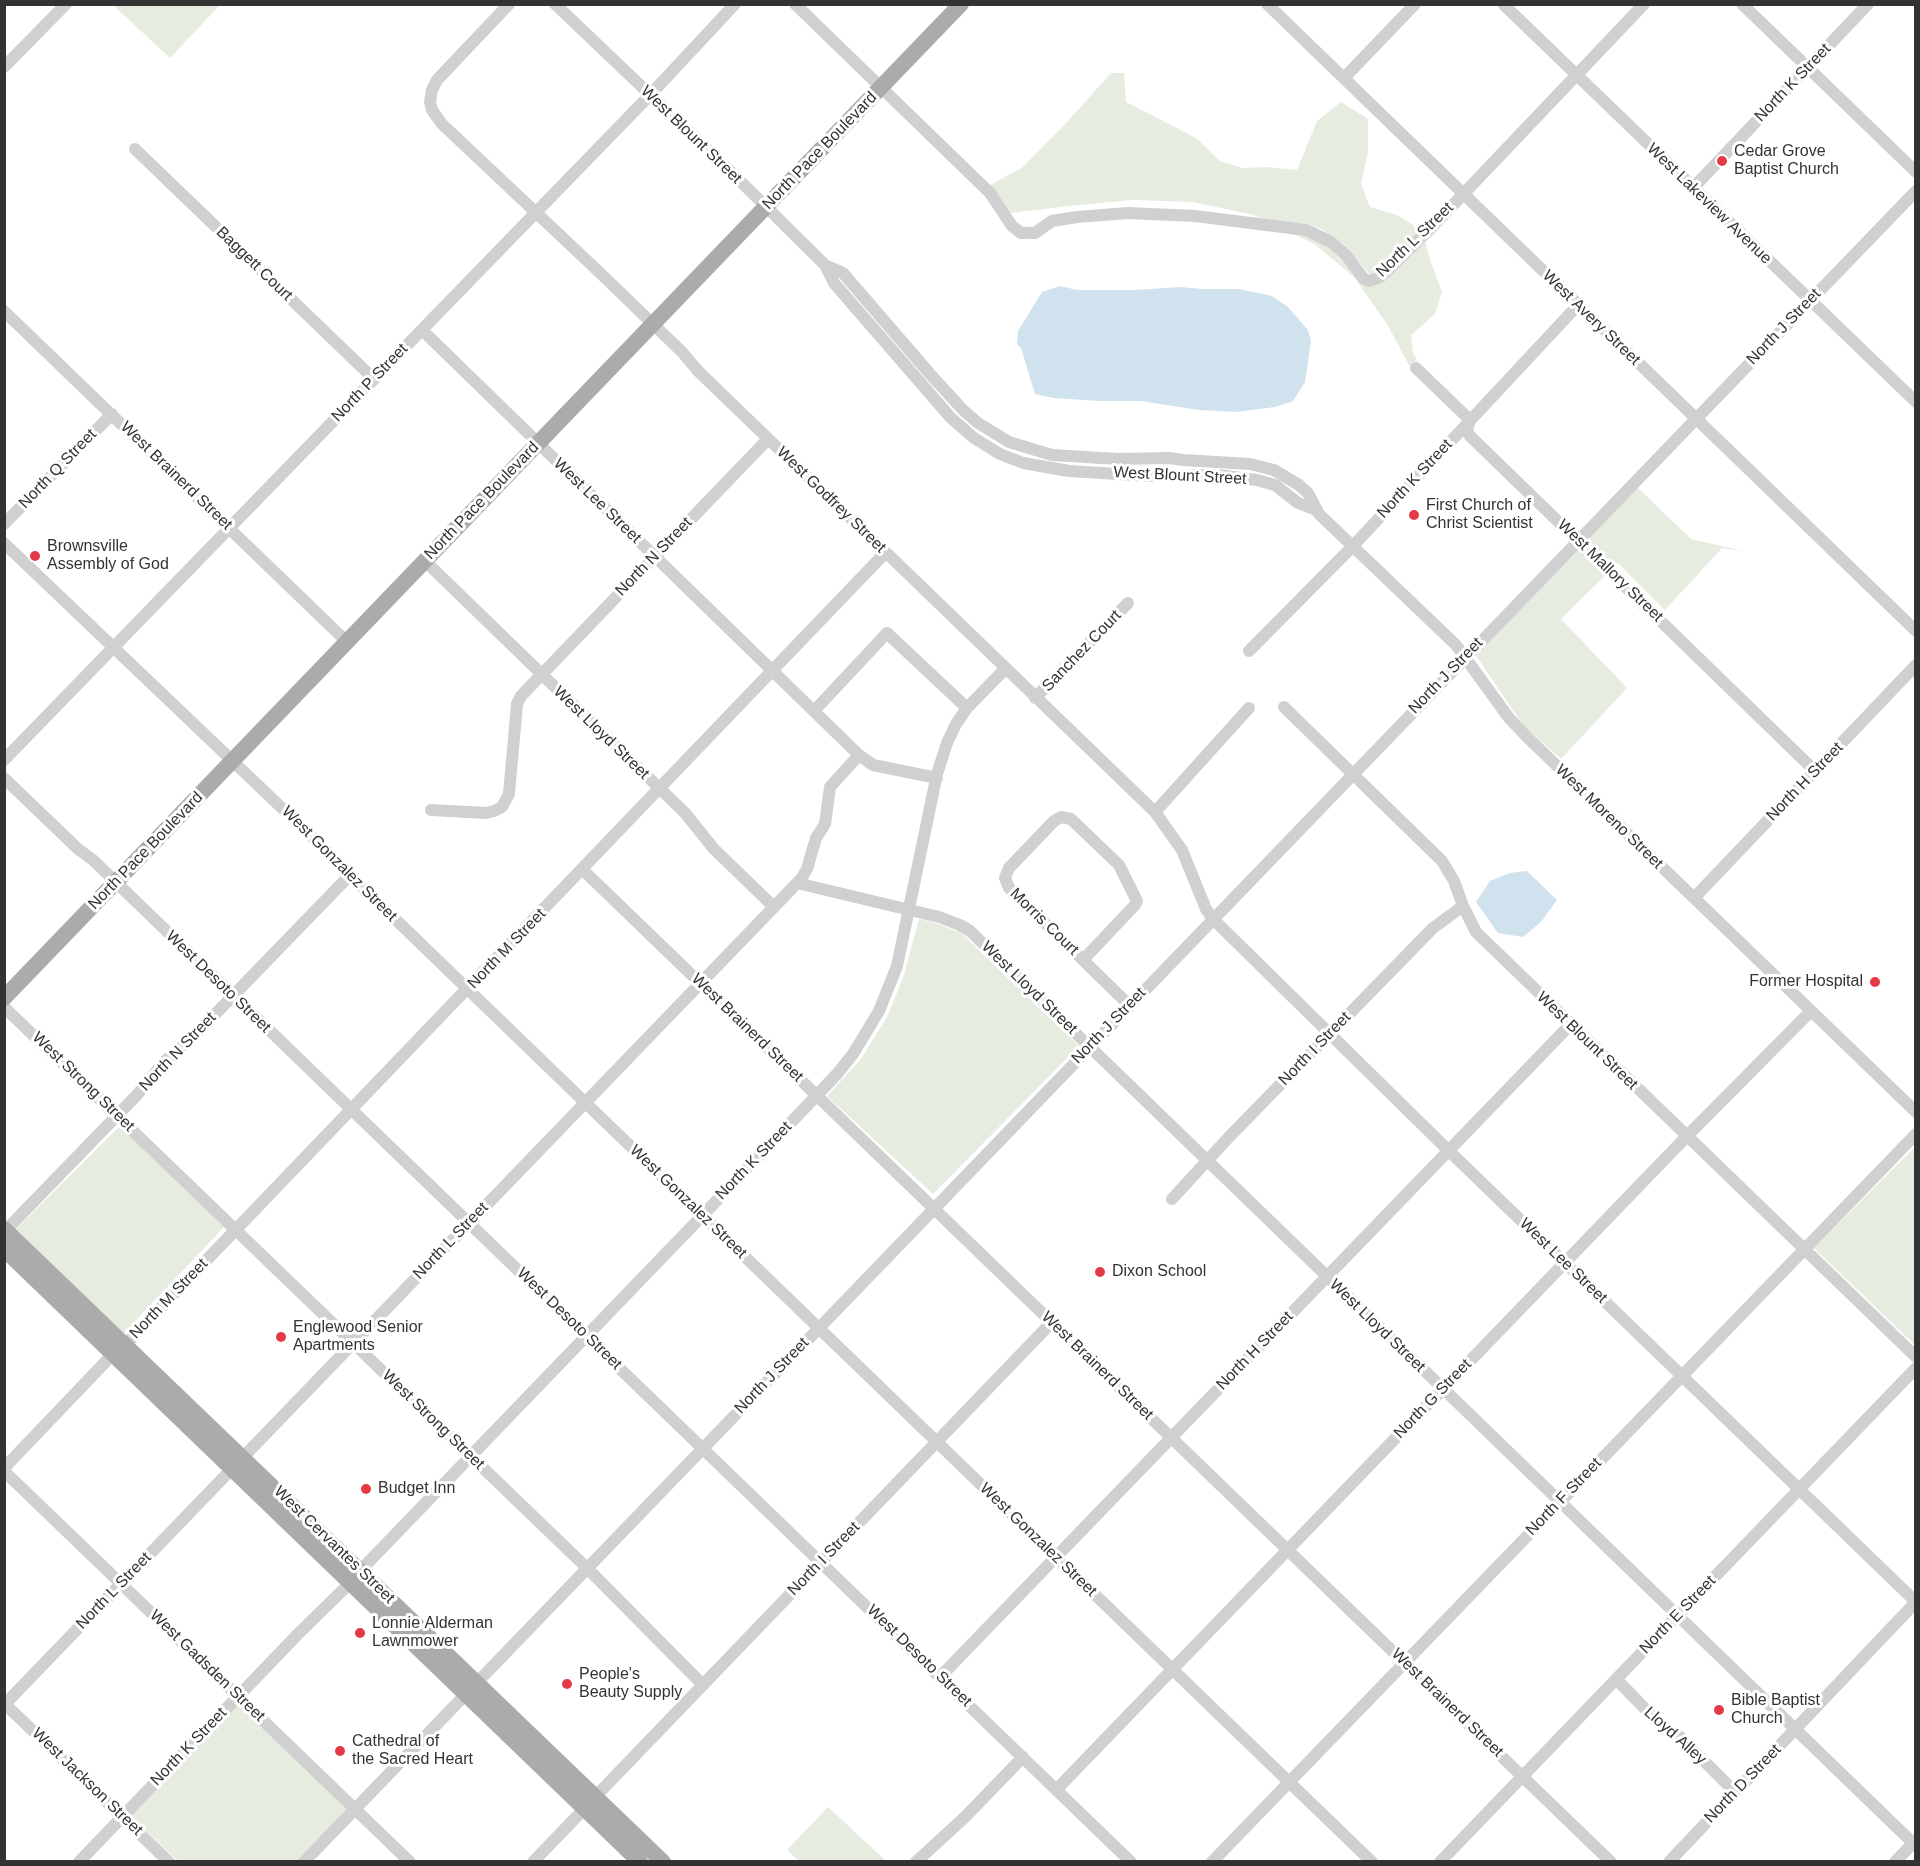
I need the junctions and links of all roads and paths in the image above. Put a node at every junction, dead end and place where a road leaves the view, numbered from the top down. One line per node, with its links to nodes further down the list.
1 (66, 4): 13 (street)
2 (508, 4): 25 (street, West Godfrey Street)
3 (555, 4): 18 (street, West Blount Street)
4 (735, 4): 18 (street, North P Street)
5 (795, 4): 17 (street)
6 (961, 4): 17 (main road, North Pace Boulevard)
7 (1267, 4): 16 (street, West Avery Street)
8 (1415, 4): 16 (street)
9 (1503, 4): 15 (street, West Lakeview Avenue)
10 (1644, 4): 15 (street, North L Street)
11 (1742, 4): 14 (street)
12 (1868, 4): 14 (street, North K Street)
13 (4, 67)
14 (1807, 68): 20 (street); 21 (street, North K Street)
15 (1576, 75): 21 (street, West Lakeview Avenue); 23 (street, North L Street)
16 (1344, 78): 23 (street, West Avery Street)
17 (880, 88): 23 (street, North L Street); 24 (main road, North Pace Boulevard)
18 (650, 95): 24 (street, West Blount Street); 25 (street, North P Street)
19 (135, 149): 34 (street, Baggett Court)
20 (1916, 172)
21 (1693, 188): 27 (street, West Lakeview Avenue)
22 (1916, 191): 27 (street, North J Street)
23 (1463, 193): 28 (street, West Avery Street)
24 (765, 207): 26 (street, West Blount Street); 30 (main road, North Pace Boulevard)
25 (535, 212): 30 (street, West Godfrey Street); 31 (street, North P Street)
26 (825, 265): 33 (street, West Blount Street); 35 (street, West Blount Street)
27 (1810, 300): 36 (street, West Lakeview Avenue); 38 (street, North J Street)
28 (1578, 305): 38 (street, West Avery Street); 39 (street, North K Street)
29 (4, 311): 37 (street, West Brainerd Street)
30 (652, 324): 40 (street, West Godfrey Street); 41 (main road, North Pace Boulevard)
31 (422, 330): 34 (street, North P Street); 41 (street, West Lee Street)
32 (1416, 368): 39 (street, West Mallory Street)
33 (930, 374): 35 (street); 42 (street, West Blount Street)
34 (374, 379): 46 (street, North P Street)
35 (919, 383): 43 (street, West Blount Street)
36 (1916, 402)
37 (112, 414): 45 (street, North Q Street); 46 (street, West Brainerd Street)
38 (1696, 418): 47 (street, North J Street); 54 (street, West Avery Street)
39 (1470, 420): 47 (street, West Mallory Street); 49 (street, North K Street)
40 (768, 439): 50 (street, West Godfrey Street); 51 (street, North N Street)
41 (538, 443): 51 (street, West Lee Street); 52 (main road, North Pace Boulevard)
42 (1061, 456): 43 (street); 44 (street, West Blount Street)
43 (1058, 470): 44 (street, West Blount Street)
44 (1316, 510): 49 (street, West Moreno Street)
45 (4, 524)
46 (230, 527): 55 (street, West Brainerd Street); 56 (street, North P Street)
47 (1579, 540): 58 (street, North J Street); 71 (street, West Mallory Street)
48 (4, 543): 56 (street, West Gonzalez Street)
49 (1353, 546): 57 (street, North K Street); 58 (street, West Moreno Street)
50 (885, 553): 60 (street, West Godfrey Street); 61 (street, North M Street)
51 (654, 556): 61 (street, West Lee Street); 62 (street, North N Street)
52 (425, 561): 55 (main road, North Pace Boulevard); 62 (street, West Lloyd Street)
53 (1128, 603): 63 (street, Sanchez Court)
54 (1916, 631)
55 (347, 642): 70 (main road, North Pace Boulevard)
56 (114, 648): 69 (street, North P Street); 70 (street, West Gonzalez Street)
57 (1249, 651)
58 (1465, 657): 72 (street, North J Street); 82 (street, West Moreno Street)
59 (1916, 665): 71 (street, North H Street)
60 (1005, 669): 63 (street, West Godfrey Street); 65 (street, North K Street)
61 (773, 671): 67 (street); 75 (street, North M Street)
62 (541, 675): 75 (street, West Lloyd Street); 76 (street, North N Street)
63 (1035, 698): 77 (street, West Godfrey Street)
64 (1284, 707): 72 (street, West Blount Street)
65 (968, 708): 67 (street); 74 (street, North K Street)
66 (1249, 708): 77 (street)
67 (814, 711): 68 (street)
68 (860, 755): 74 (street); 81 (street, North L Street)
69 (4, 760)
70 (232, 761): 79 (street, West Gonzalez Street); 80 (main road, North Pace Boulevard)
71 (1815, 771): 82 (street, North H Street)
72 (1353, 773): 83 (street, West Blount Street); 86 (street, North J Street)
73 (4, 778): 80 (street, West Desoto Street)
74 (937, 778): 85 (street, North K Street)
75 (659, 790): 78 (street, North M Street); 84 (street, West Lloyd Street)
76 (431, 810)
77 (1155, 812): 86 (street, West Godfrey Street)
78 (583, 870): 88 (street, West Brainerd Street); 89 (street, North M Street)
79 (350, 875): 89 (street, West Gonzalez Street); 90 (street, North N Street)
80 (116, 883): 90 (street, West Desoto Street); 91 (main road, North Pace Boulevard)
81 (797, 883): 84 (street, North L Street); 85 (street, West Lloyd Street)
82 (1694, 898): 94 (street, West Moreno Street)
83 (1463, 906): 95 (street, West Blount Street); 96 (street, North I Street)
84 (774, 907): 88 (street, North L Street)
85 (910, 910): 97 (street, West Lloyd Street); 98 (street, North K Street)
86 (1213, 919): 92 (street, North J Street); 96 (street, West Lee Street)
87 (1083, 960): 87 (street, Morris Court); 92 (street, Morris Court)
88 (701, 984): 98 (street, West Brainerd Street); 99 (street, North L Street)
89 (468, 990): 99 (street, West Gonzalez Street); 100 (street, North M Street)
90 (233, 996): 100 (street, West Desoto Street); 102 (street, North N Street)
91 (4, 998)
92 (1129, 1005): 97 (street, North J Street)
93 (4, 1007): 102 (street, West Strong Street)
94 (1811, 1011): 101 (street, West Moreno Street); 104 (street, North G Street)
95 (1570, 1025): 104 (street, West Blount Street); 105 (street, North H Street)
96 (1330, 1033): 105 (street, West Lee Street); 106 (street, North I Street)
97 (1090, 1046): 106 (street, West Lloyd Street); 108 (street, North J Street)
98 (817, 1095): 108 (street, West Brainerd Street); 109 (street, North K Street)
99 (585, 1103): 109 (street, West Gonzalez Street); 110 (street, North L Street)
100 (351, 1110): 110 (street, West Desoto Street); 112 (street, North M Street)
101 (1916, 1112)
102 (117, 1115): 111 (street, North N Street); 112 (street, West Strong Street)
103 (1916, 1134): 113 (street, North F Street)
104 (1686, 1136): 113 (street, West Blount Street); 115 (street, North G Street)
105 (1448, 1150): 115 (street, West Lee Street); 116 (street, North H Street)
106 (1206, 1162): 107 (street, North I Street); 116 (street, West Lloyd Street)
107 (1172, 1199)
108 (934, 1208): 117 (street, West Brainerd Street); 118 (street, North J Street)
109 (702, 1216): 118 (street, West Gonzalez Street); 119 (street, North K Street)
110 (469, 1222): 119 (street, West Desoto Street); 120 (street, North L Street)
111 (5, 1229): 121 (main road, West Cervantes Street)
112 (236, 1229): 120 (street, West Strong Street); 121 (street, North M Street)
113 (1803, 1249): 122 (street, West Blount Street); 124 (street, North F Street)
114 (4, 1250): 121 (main road, West Cervantes Street)
115 (1565, 1262): 124 (street, West Lee Street); 125 (street, North G Street)
116 (1326, 1277): 125 (street, West Lloyd Street); 126 (street, North H Street)
117 (1052, 1322): 126 (street, West Brainerd Street); 127 (street, North I Street)
118 (819, 1328): 127 (street, West Gonzalez Street); 128 (street, North J Street)
119 (587, 1336): 128 (street, West Desoto Street); 129 (street, North K Street)
120 (353, 1343): 129 (street, West Strong Street); 130 (street, North L Street)
121 (120, 1349): 130 (main road, West Cervantes Street); 131 (street, North M Street)
122 (1916, 1357)
123 (1916, 1368): 132 (street, North E Street)
124 (1682, 1375): 132 (street, West Lee Street); 133 (street, North F Street)
125 (1443, 1389): 133 (street, West Lloyd Street); 134 (street, North G Street)
126 (1171, 1438): 134 (street, West Brainerd Street); 135 (street, North H Street)
127 (937, 1442): 135 (street, West Gonzalez Street); 136 (street, North I Street)
128 (703, 1448): 136 (street, West Desoto Street); 137 (street, North J Street)
129 (470, 1456): 137 (street, West Strong Street); 138 (street, North K Street)
130 (238, 1463): 138 (main road, West Cervantes Street); 139 (street, North L Street)
131 (4, 1469): 139 (street, West Gadsden Street)
132 (1799, 1489): 140 (street, West Lee Street); 141 (street, North E Street)
133 (1559, 1502): 141 (street, West Lloyd Street); 142 (street, North F Street)
134 (1288, 1550): 142 (street, West Brainerd Street); 143 (street, North G Street)
135 (1056, 1557): 143 (street, West Gonzalez Street); 144 (street, North H Street)
136 (821, 1562): 144 (street, West Desoto Street); 146 (street, North I Street)
137 (587, 1568): 146 (street, West Strong Street); 147 (street, North J Street)
138 (355, 1577): 147 (main road, West Cervantes Street); 148 (street, North K Street)
139 (122, 1584): 148 (street, West Gadsden Street); 149 (street, North L Street)
140 (1916, 1602): 150 (street, North D Street)
141 (1677, 1616): 145 (street, North E Street); 150 (street, West Lloyd Street)
142 (1405, 1662): 152 (street, West Brainerd Street); 153 (street, North F Street)
143 (1173, 1669): 153 (street, West Gonzalez Street); 154 (street, North G Street)
144 (940, 1677): 151 (street, West Desoto Street)
145 (1616, 1679): 152 (street, North E Street); 155 (street, Lloyd Alley)
146 (703, 1685): 156 (street, North I Street)
147 (472, 1689): 156 (main road, West Cervantes Street); 157 (street, North J Street)
148 (238, 1696): 157 (street, West Gadsden Street); 158 (street, North K Street)
149 (5, 1704): 158 (street, West Jackson Street)
150 (1796, 1730): 155 (street, North D Street); 159 (street, West Lloyd Street)
151 (1023, 1757): 154 (street, West Desoto Street); 167 (street)
152 (1522, 1776): 171 (street, North E Street); 172 (street, West Brainerd Street)
153 (1290, 1782): 169 (street, North F Street); 170 (street, West Gonzalez Street)
154 (1057, 1790): 168 (street, West Desoto Street)
155 (1735, 1792): 173 (street, North D Street)
156 (590, 1802): 164 (street, North I Street); 165 (main road, West Cervantes Street); 166 (main road, West Cervantes Street)
157 (355, 1809): 162 (street, North J Street); 163 (street, West Gadsden Street)
158 (122, 1816): 160 (street, North K Street); 161 (street, West Jackson Street)
159 (1914, 1843): 174 (street)
160 (79, 1862)
161 (170, 1862)
162 (304, 1862)
163 (410, 1862)
164 (533, 1862)
165 (640, 1862)
166 (663, 1862)
167 (916, 1862)
168 (1131, 1862)
169 (1212, 1862)
170 (1372, 1862)
171 (1440, 1862)
172 (1611, 1862)
173 (1669, 1862)
174 (1895, 1862)

